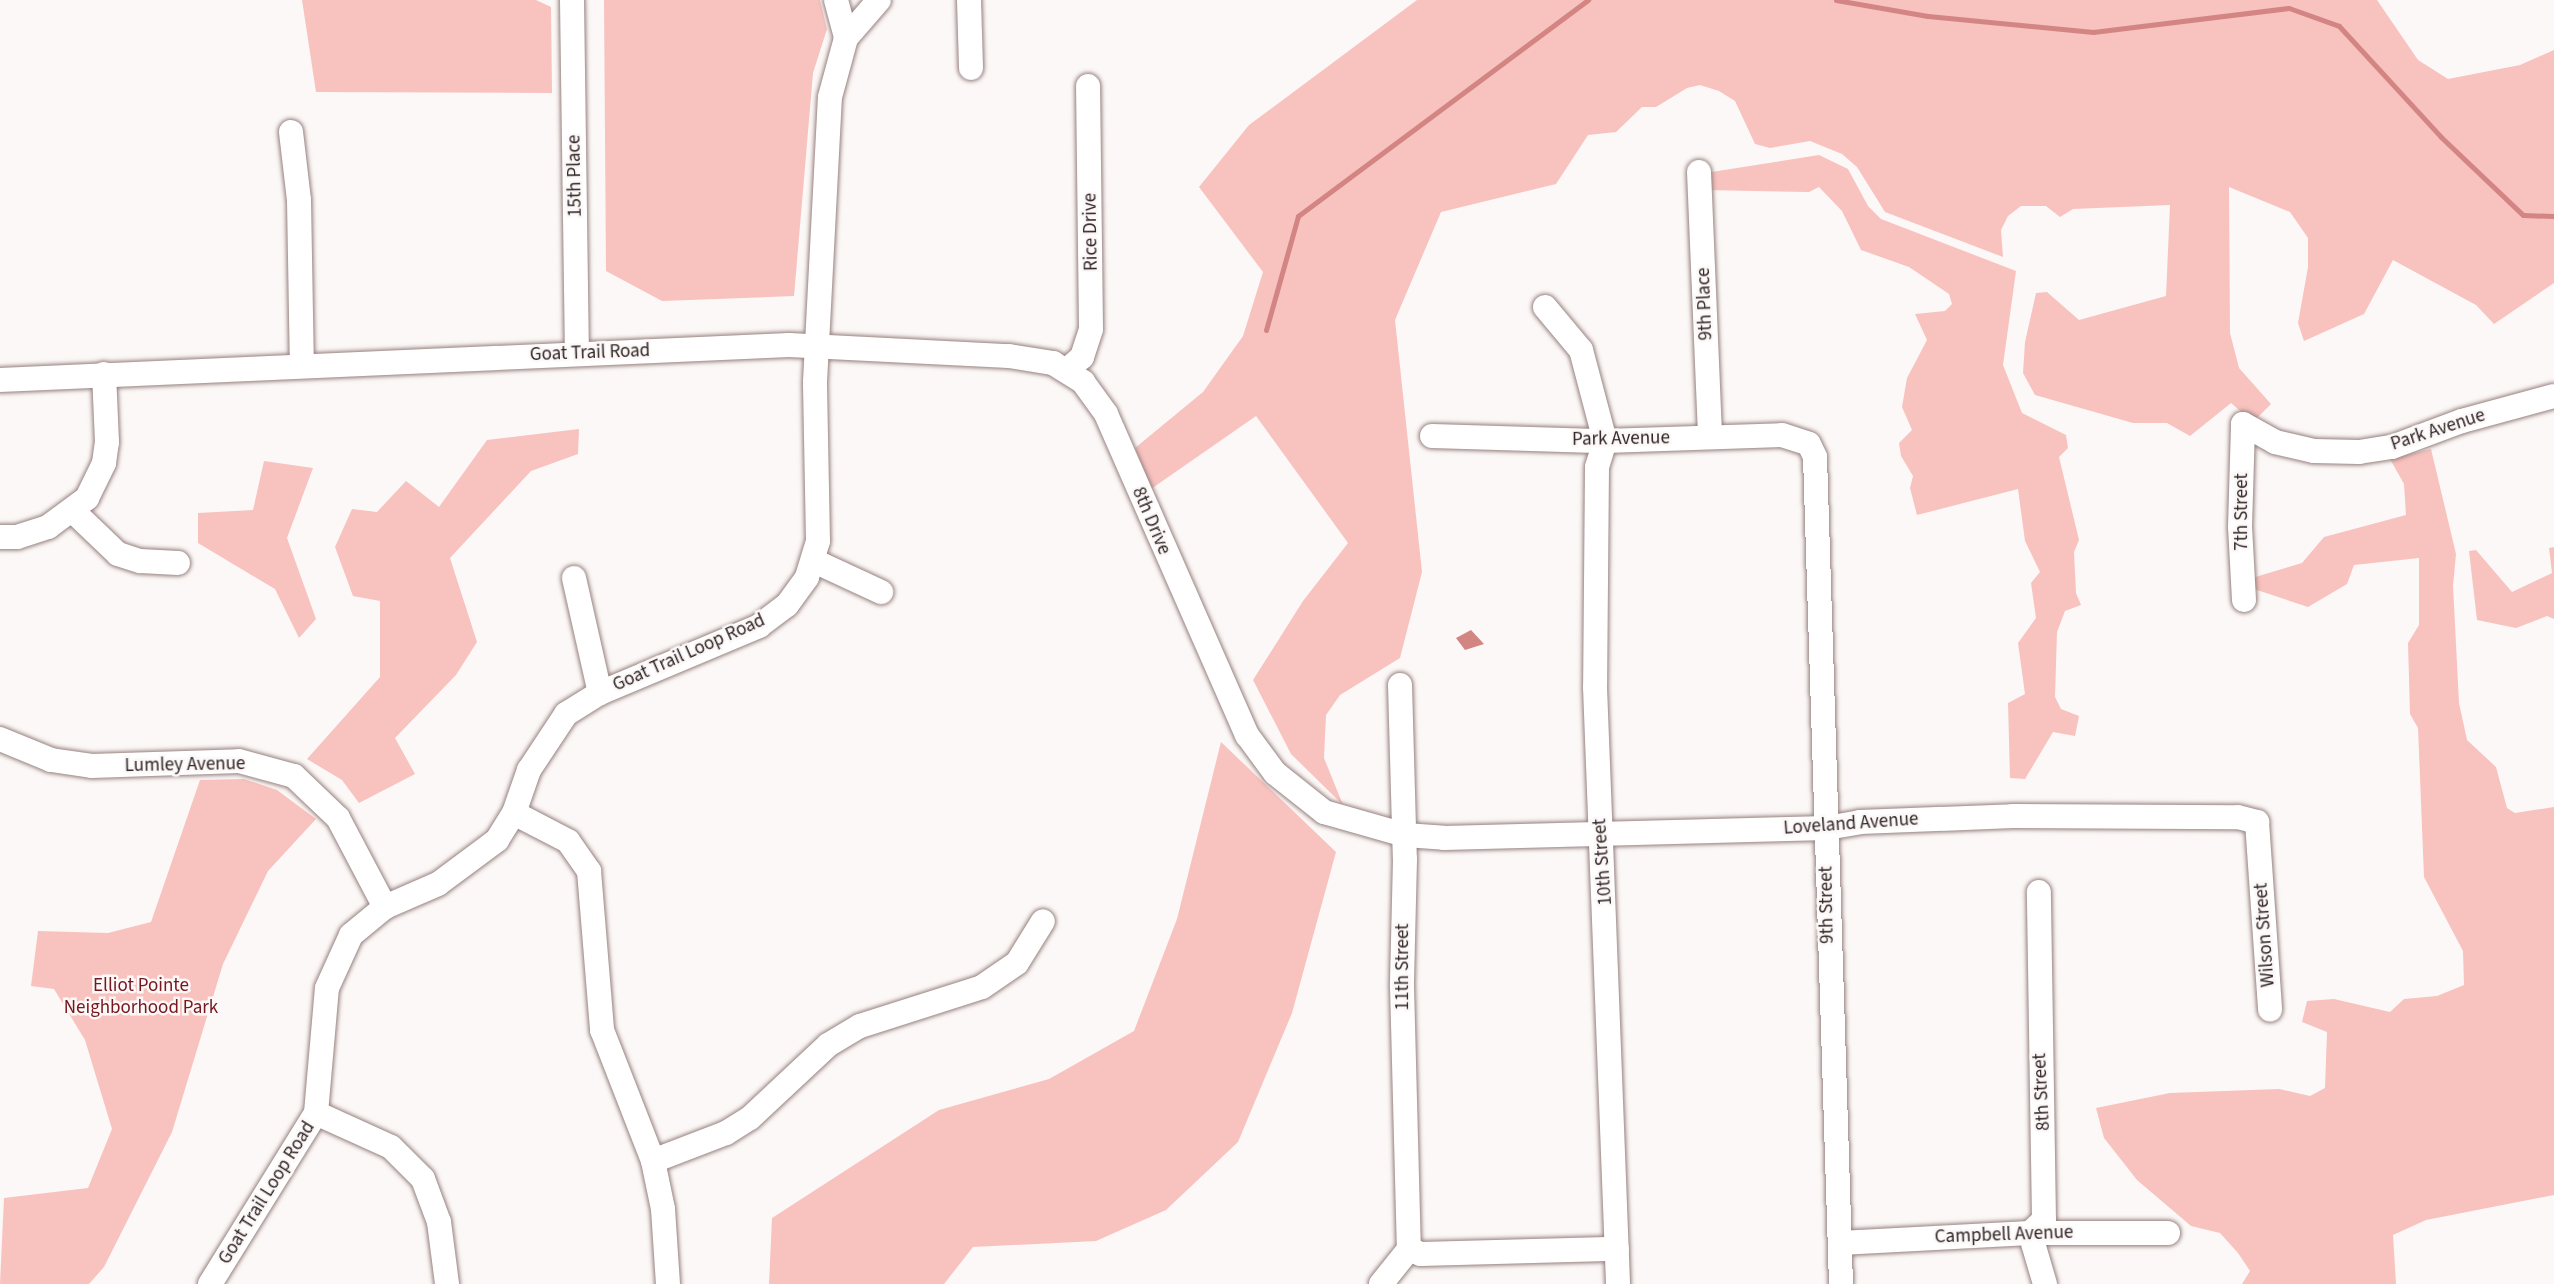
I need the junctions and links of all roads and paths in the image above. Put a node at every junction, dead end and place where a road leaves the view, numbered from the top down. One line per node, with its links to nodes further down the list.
1 (572, 0): 12 (street, 15th Place)
2 (836, 0): 5 (street)
3 (879, 0): 5 (street)
4 (969, 0): 6 (street)
5 (846, 38): 11 (street)
6 (971, 68)
7 (1088, 86): 14 (street, Rice Drive)
8 (291, 132): 13 (street)
9 (1699, 172): 20 (street, 9th Place)
10 (1545, 307): 21 (street)
11 (817, 347): 12 (street, Goat Trail Road); 14 (street, 8th Drive); 25 (street, Goat Trail Loop Road)
12 (577, 353): 13 (street, Goat Trail Road)
13 (302, 365): 15 (street, Goat Trail Road)
14 (1068, 370): 36 (street, 8th Drive)
15 (104, 374): 16 (street, Goat Trail Road); 23 (street)
16 (0, 380)
17 (2554, 396): 18 (street, Park Avenue)
18 (2243, 424): 29 (street, 7th Street)
19 (1432, 436): 21 (street, Park Avenue)
20 (1710, 436): 21 (street, Park Avenue); 22 (street, Park Avenue)
21 (1605, 441): 35 (street, 10th Street)
22 (1809, 444): 34 (street, 9th Street)
23 (73, 511): 24 (street); 26 (street)
24 (0, 537)
25 (814, 561): 28 (street); 31 (street, Goat Trail Loop Road)
26 (178, 563)
27 (574, 578): 31 (street)
28 (881, 592)
29 (2244, 600)
30 (1400, 685): 36 (street, 11th Street)
31 (600, 692): 33 (street, Goat Trail Loop Road)
32 (0, 739): 39 (street, Lumley Avenue)
33 (514, 813): 39 (street, Goat Trail Loop Road); 43 (street)
34 (1826, 828): 35 (street, Loveland Avenue); 37 (street, Loveland Avenue); 46 (street, 9th Street)
35 (1601, 832): 36 (street, Loveland Avenue); 48 (street, 10th Street)
36 (1405, 835): 47 (street, 11th Street)
37 (2260, 861): 41 (street, Wilson Street)
38 (2039, 892): 44 (street, 8th Street)
39 (385, 907): 42 (street, Goat Trail Loop Road)
40 (1043, 921): 43 (street)
41 (2270, 1010)
42 (316, 1113): 49 (street, Goat Trail Loop Road); 50 (street)
43 (653, 1161): 51 (street)
44 (2030, 1233): 45 (street, Campbell Avenue); 46 (street, Campbell Avenue); 55 (street)
45 (2168, 1233)
46 (1840, 1243): 54 (street, 9th Street)
47 (1409, 1249): 48 (street); 52 (street)
48 (1617, 1249): 53 (street, 10th Street)
49 (210, 1284)
50 (447, 1284)
51 (668, 1284)
52 (1381, 1284)
53 (1618, 1284)
54 (1841, 1284)
55 (2045, 1284)

